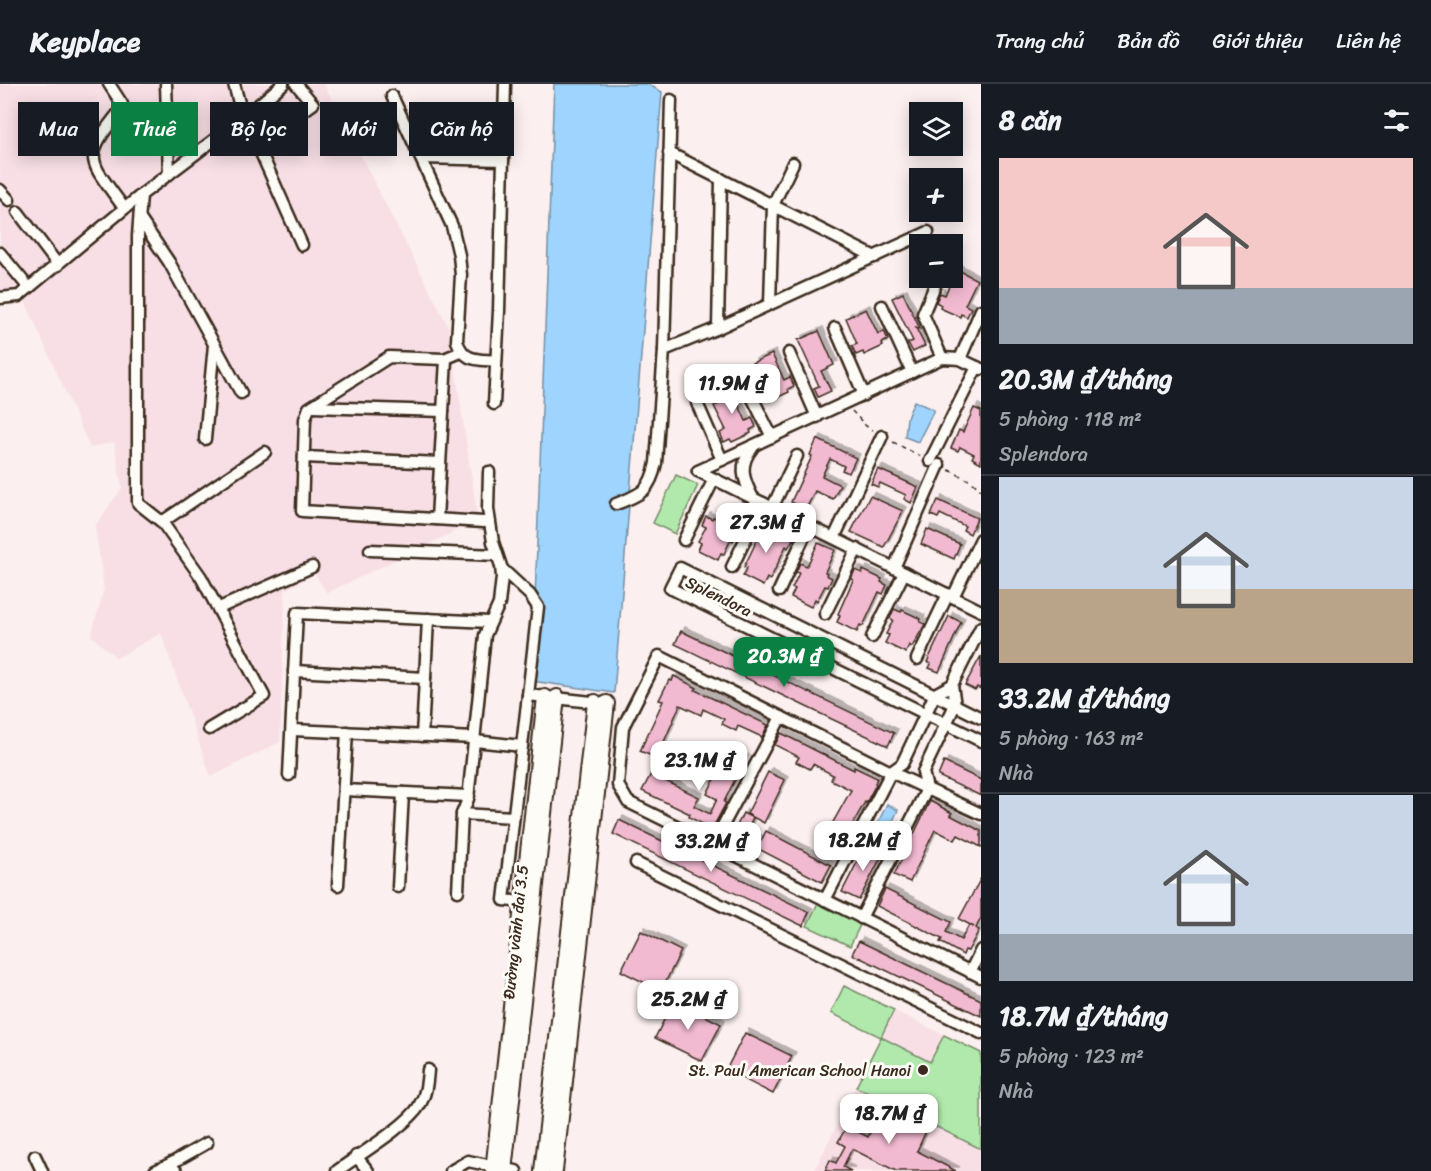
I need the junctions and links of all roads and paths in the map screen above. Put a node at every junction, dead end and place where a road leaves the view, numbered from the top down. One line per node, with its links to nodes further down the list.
1 (109, 84): 22 (street)
2 (166, 84): 16 (street)
3 (234, 84): 9 (street)
4 (283, 84): 10 (street)
5 (296, 84): 26 (street)
6 (506, 84): 14 (street)
7 (392, 96): 13 (street)
8 (671, 100): 12 (street)
9 (239, 102)
10 (262, 102)
11 (210, 143): 16 (street)
12 (669, 153): 17 (street); 39 (street)
13 (421, 158): 14 (street); 40 (street)
14 (503, 160): 45 (street)
15 (793, 163): 21 (street)
16 (169, 174): 19 (street)
17 (721, 179): 21 (street); 36 (street)
18 (0, 190): 20 (street)
19 (141, 195): 22 (street); 24 (street)
20 (9, 200)
21 (772, 205): 28 (street); 33 (street)
22 (124, 208): 29 (street)
23 (18, 212): 29 (street)
24 (140, 219): 38 (street); 72 (street)
25 (928, 232): 28 (street)
26 (302, 244)
27 (0, 254): 30 (street)
28 (874, 257): 33 (street)
29 (58, 265): 30 (street)
30 (29, 288): 32 (street)
31 (934, 288): 42 (street)
32 (0, 298)
33 (770, 304): 36 (street)
34 (882, 306): 48 (street)
35 (981, 310): 43 (street)
36 (718, 328): 39 (street)
37 (835, 328): 50 (street)
38 (214, 345): 49 (street); 58 (street)
39 (664, 350): 70 (street)
40 (461, 352): 44 (street); 45 (street)
41 (789, 353): 56 (street)
42 (942, 358): 43 (street); 48 (street)
43 (960, 358): 46 (street)
44 (446, 359): 54 (street); 55 (street)
45 (496, 361): 53 (street)
46 (979, 368): 65 (street)
47 (739, 371): 59 (street)
48 (912, 372): 50 (street)
49 (241, 393)
50 (864, 395): 51 (street)
51 (849, 402): 56 (street); 57 (path)
52 (697, 403): 63 (street)
53 (494, 404)
54 (312, 407): 55 (street); 62 (street)
55 (443, 411): 64 (street)
56 (817, 417): 59 (street)
57 (882, 436): 65 (path); 75 (street)
58 (205, 439)
59 (767, 440): 63 (street); 69 (street)
60 (265, 452): 72 (street)
61 (797, 456): 69 (street)
62 (304, 457): 64 (street); 71 (street)
63 (722, 460): 67 (street)
64 (440, 463): 71 (street)
65 (935, 463): 68 (path); 83 (street)
66 (489, 471): 80 (street)
67 (714, 479): 69 (street); 77 (street)
68 (981, 490)
69 (763, 503): 74 (street); 82 (street)
70 (616, 504)
71 (437, 519): 73 (street)
72 (162, 522): 88 (street)
73 (484, 522)
74 (809, 526): 75 (street); 86 (street)
75 (834, 538): 78 (street)
76 (981, 539): 87 (street)
77 (684, 540)
78 (856, 549): 83 (street); 90 (street)
79 (370, 550): 80 (street)
80 (497, 555): 84 (street)
81 (312, 567): 88 (street)
82 (732, 567)
83 (894, 568): 85 (street)
84 (501, 569): 92 (street); 100 (street)
85 (904, 573): 87 (street); 94 (street)
86 (779, 591)
87 (951, 596): 89 (street); 95 (street)
88 (219, 608): 108 (street)
89 (981, 611)
90 (825, 614)
91 (428, 619): 92 (street); 96 (street); 97 (street)
92 (490, 622): 112 (street)
93 (981, 627): 98 (street)
94 (872, 637)
95 (917, 659)
96 (294, 671): 97 (street); 109 (street)
97 (425, 678): 111 (street)
98 (952, 685): 99 (street); 103 (street)
99 (935, 694): 103 (street, Splendora); 104 (street); 104 (street, Splendora)
100 (528, 695): 101 (street); 114 (street)
101 (551, 697): 102 (street); 130 (main road, Đường vành đai 3.5); 140 (main road, Đường vành đai 3.5)
102 (601, 703): 146 (main road); 147 (main road)
103 (955, 705): 106 (street, Splendora); 107 (street)
104 (925, 715): 107 (street, Splendora); 115 (street)
105 (781, 717): 115 (street); 124 (street); 124 (street)
106 (981, 718)
107 (946, 725): 113 (street, Splendora); 117 (street)
108 (209, 729)
109 (292, 730): 110 (street); 116 (street)
110 (347, 732): 111 (street); 118 (street)
111 (422, 736): 112 (street)
112 (475, 739): 114 (street); 120 (street)
113 (981, 741)
114 (522, 746): 123 (street)
115 (891, 772): 117 (street); 129 (street)
116 (289, 775)
117 (927, 788): 122 (street); 131 (street)
118 (344, 790): 119 (street); 126 (street)
119 (403, 793): 120 (street); 127 (street)
120 (469, 796): 121 (street)
121 (462, 814): 123 (street); 128 (street)
122 (981, 814)
123 (513, 818): 130 (street)
124 (713, 844): 129 (street)
125 (636, 863): 134 (street)
126 (338, 885)
127 (398, 887)
128 (458, 891)
129 (825, 900): 131 (street)
130 (522, 902): 140 (main road, Đường vành đai 3.5)
131 (861, 918): 133 (street)
132 (981, 950): 133 (street)
133 (976, 975)
134 (981, 1033)
135 (428, 1070): 138 (street)
136 (207, 1143): 139 (street)
137 (35, 1156): 141 (street)
138 (356, 1156): 143 (street); 144 (street)
139 (173, 1168): 142 (street)
140 (502, 1169): 145 (street)
141 (42, 1171)
142 (155, 1171)
143 (337, 1171)
144 (368, 1171)
145 (451, 1171)
146 (542, 1171)
147 (555, 1171)

